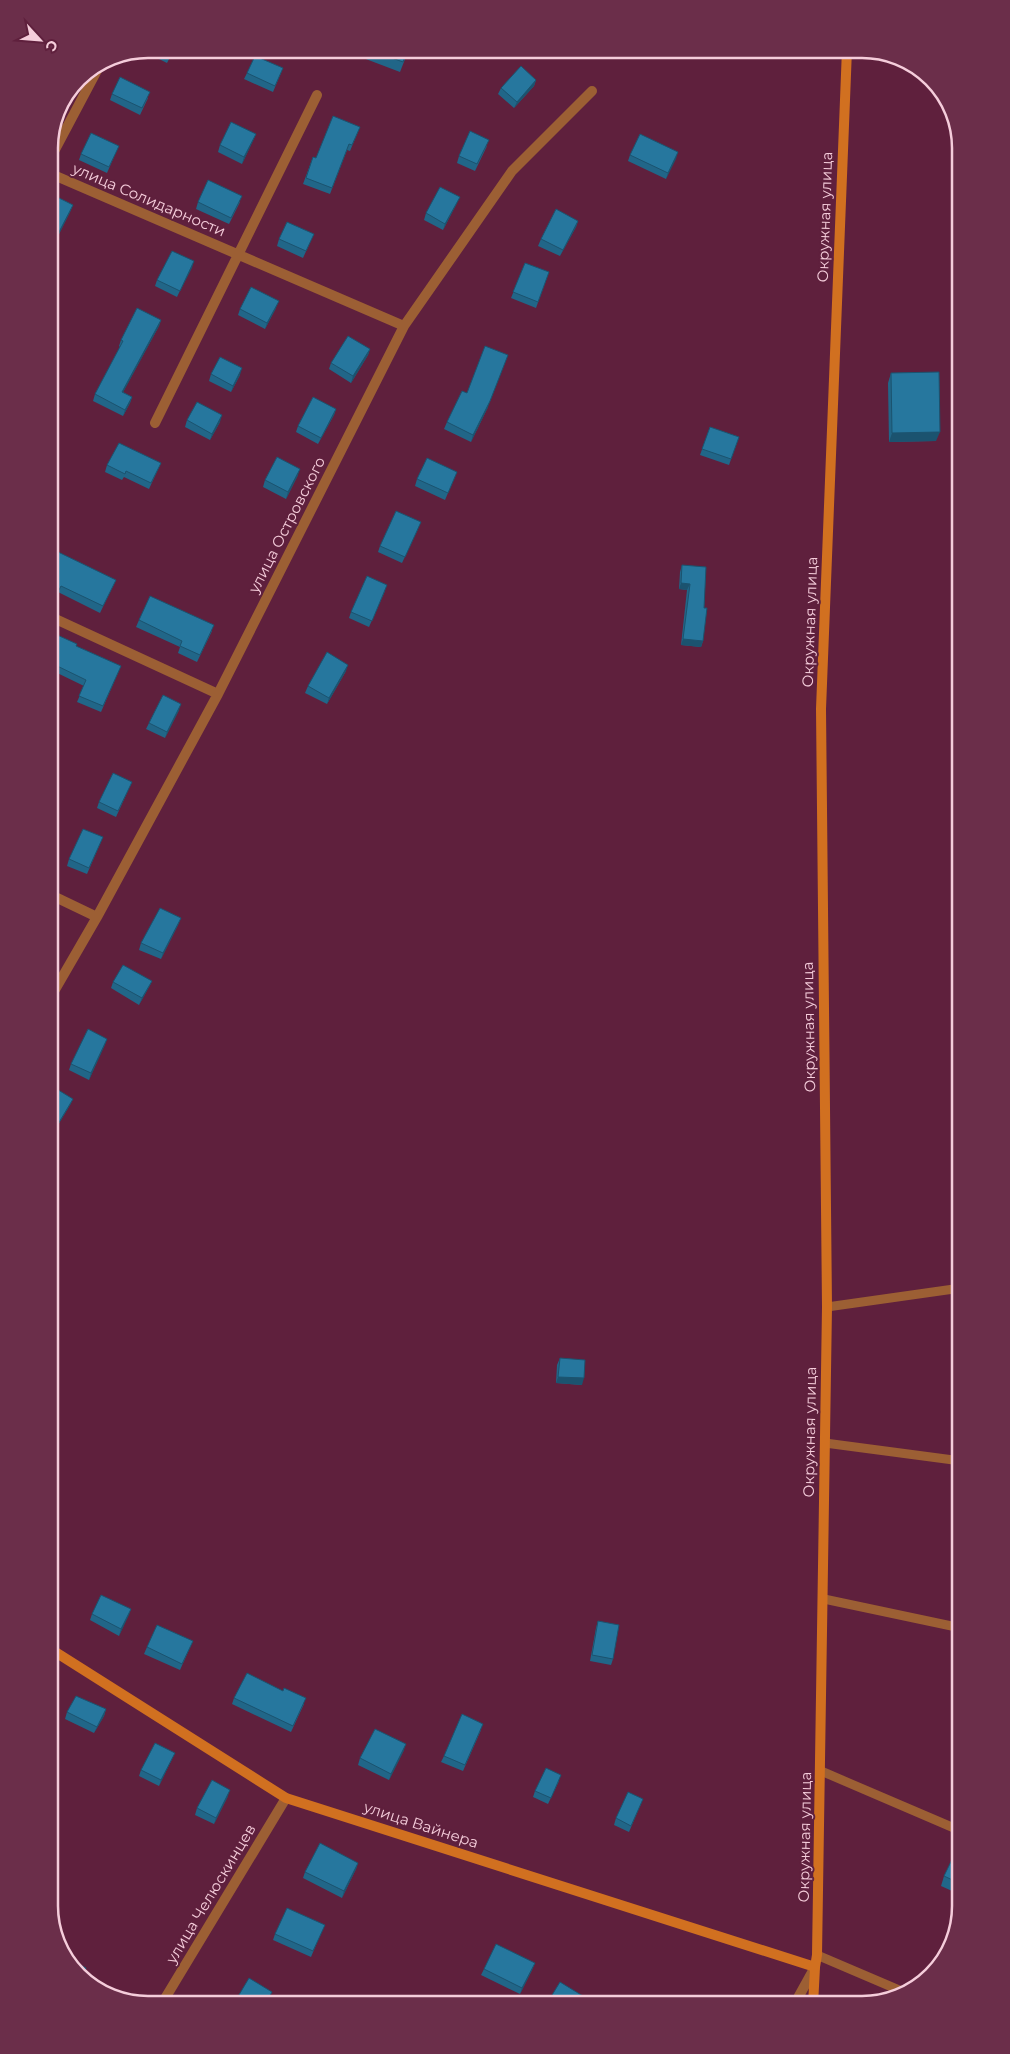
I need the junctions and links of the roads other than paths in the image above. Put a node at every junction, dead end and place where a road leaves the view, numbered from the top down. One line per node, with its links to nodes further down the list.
1 (847, 58): 16 (street, Окружная улица)
2 (95, 74): 5 (street)
3 (592, 91): 8 (street, улица Островского)
4 (317, 95): 7 (street, улица Солидарности)
5 (58, 144)
6 (58, 177): 7 (street, улица Солидарности)
7 (238, 254): 8 (street, улица Солидарности); 9 (street, улица Солидарности)
8 (404, 326): 11 (street, улица Островского)
9 (155, 423)
10 (58, 620): 11 (street)
11 (218, 694): 13 (street, улица Островского)
12 (58, 898): 13 (street)
13 (97, 916): 14 (street, улица Островского)
14 (58, 984)
15 (952, 1289): 16 (lane)
16 (827, 1307): 17 (street, Окружная улица)
17 (825, 1443): 18 (lane); 19 (street, Окружная улица)
18 (952, 1460)
19 (824, 1600): 20 (lane); 22 (street, Окружная улица)
20 (952, 1626)
21 (58, 1654): 23 (street, улица Вайнера)
22 (821, 1771): 24 (lane); 25 (street, Окружная улица)
23 (286, 1798): 26 (street, улица Вайнера); 28 (street, улица Челюскинцев)
24 (952, 1827)
25 (817, 1955): 26 (street, Окружная улица); 27 (lane)
26 (815, 1967): 29 (street); 30 (street, Окружная улица)
27 (898, 1990)
28 (166, 1996)
29 (799, 1996)
30 (813, 1996)

